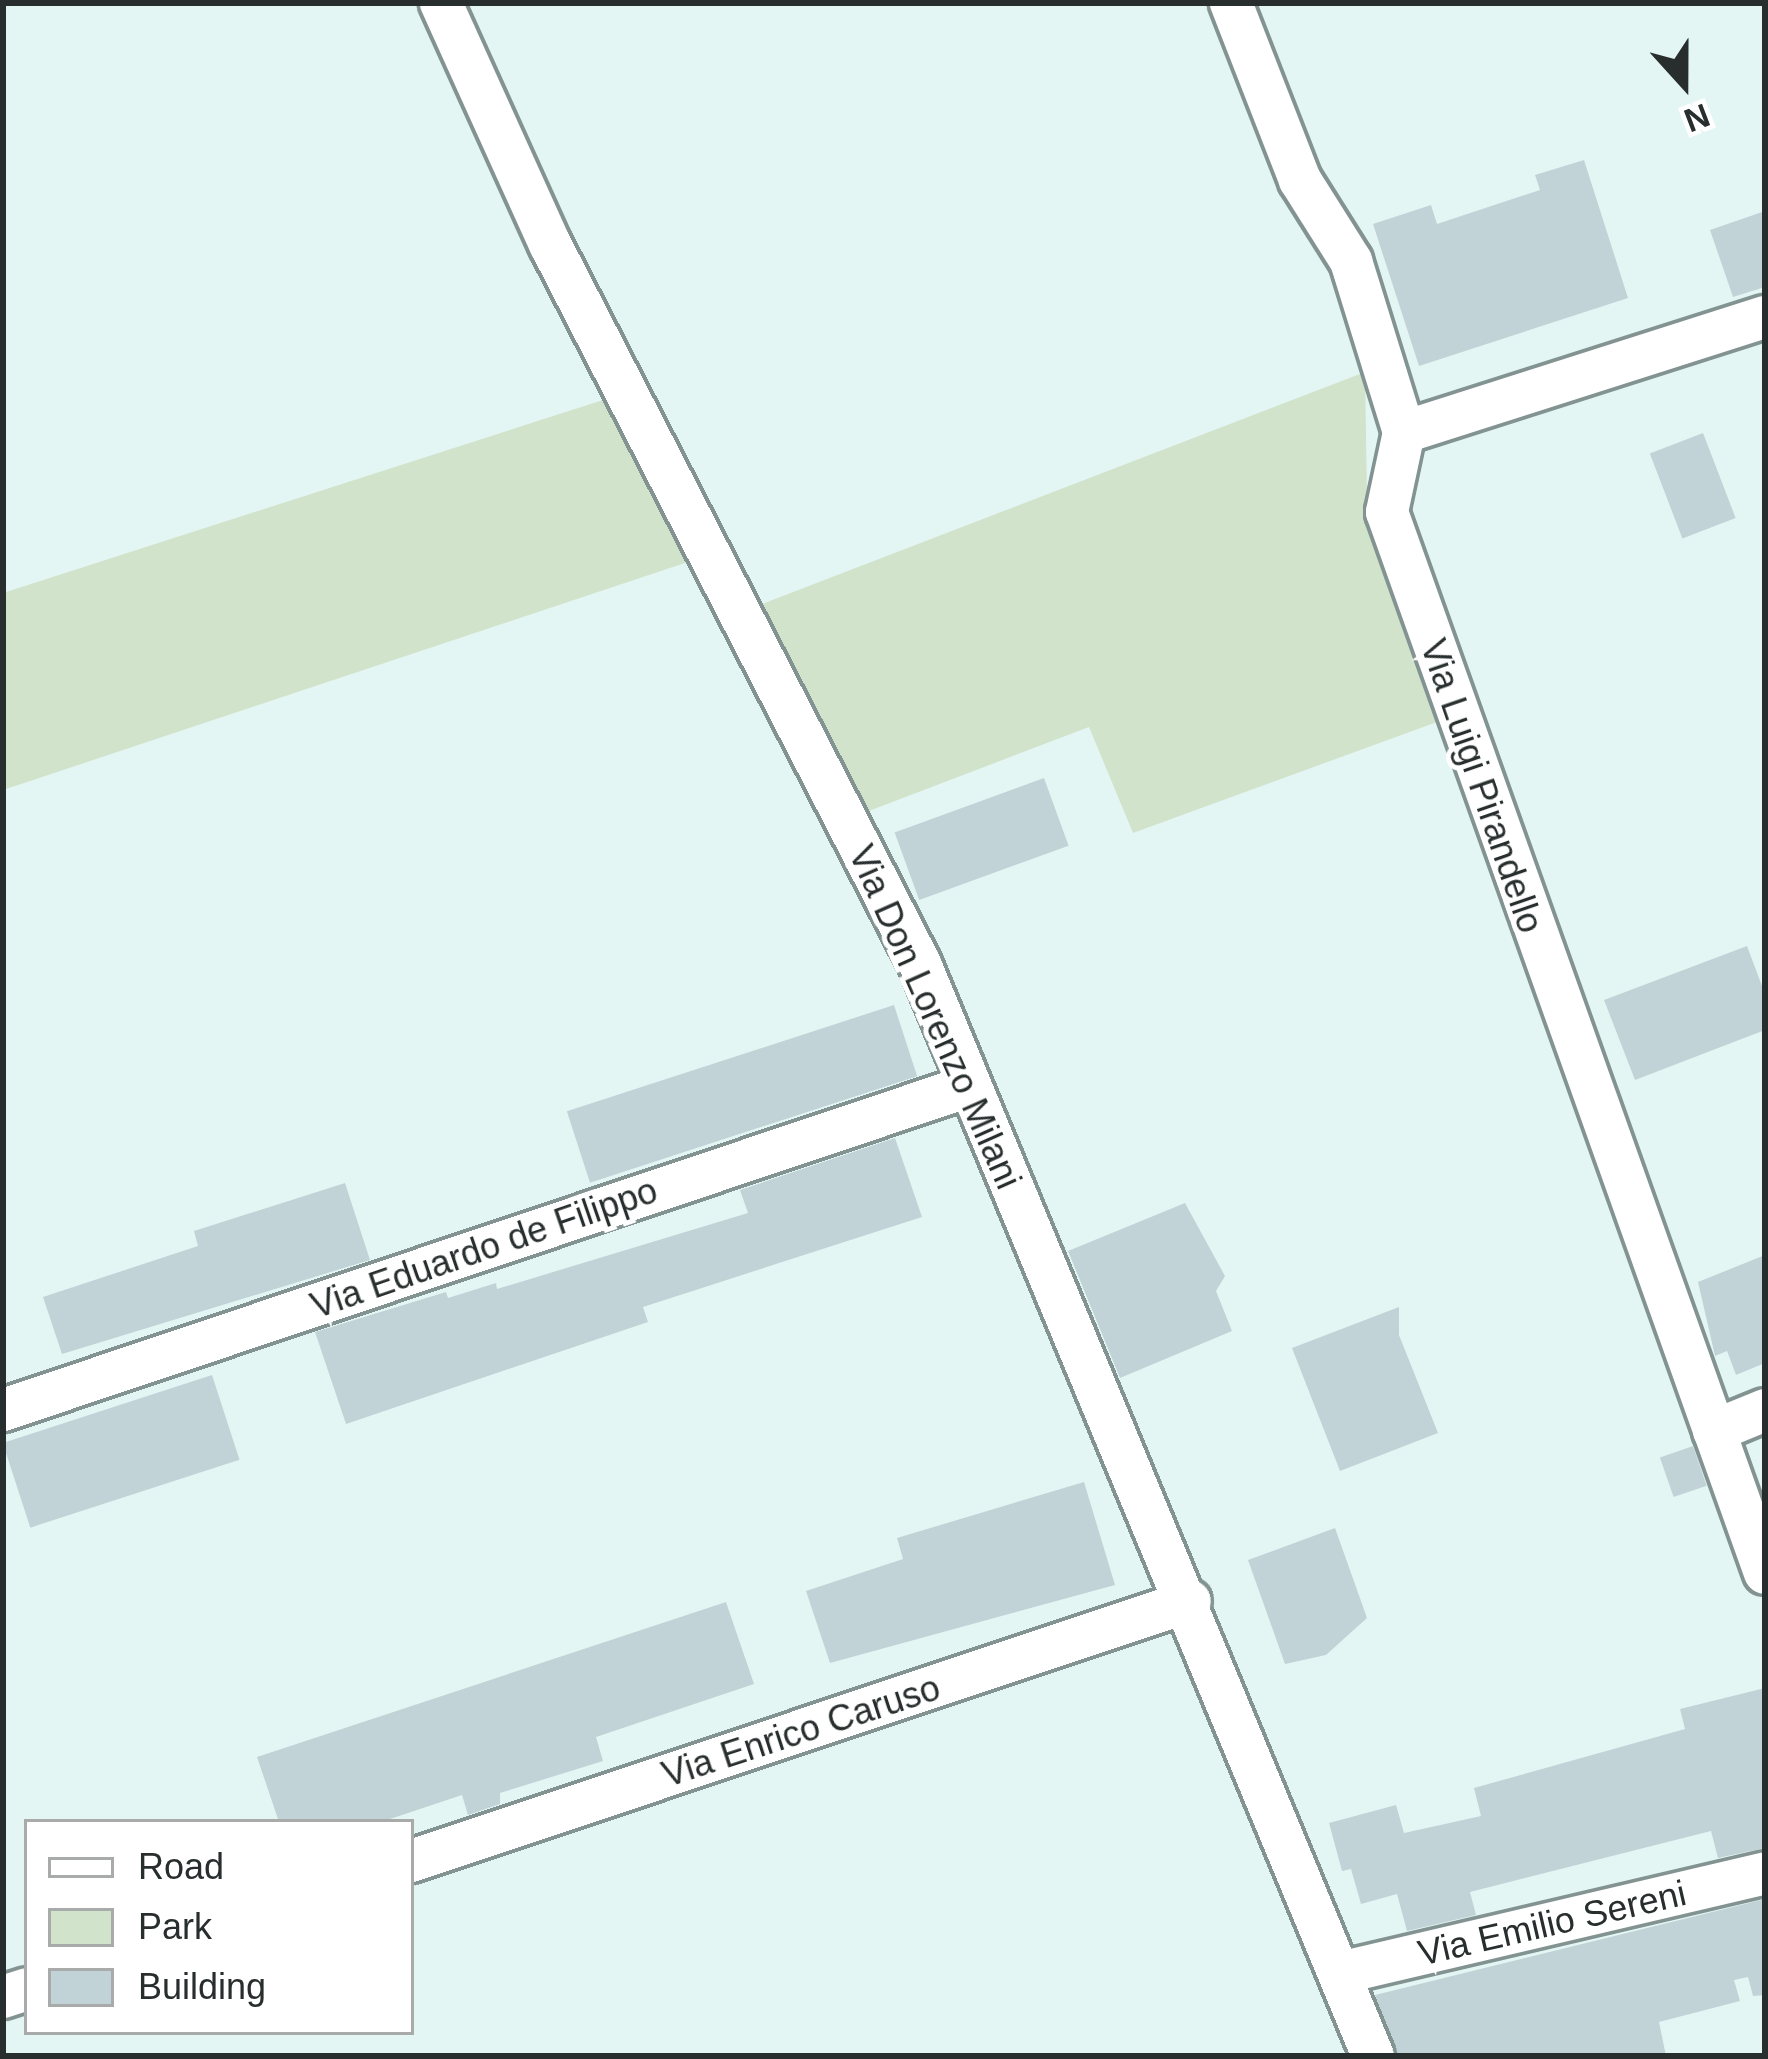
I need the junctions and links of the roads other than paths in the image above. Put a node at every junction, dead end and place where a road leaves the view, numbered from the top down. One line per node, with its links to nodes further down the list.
1 (441, 3): 5 (street, Via Don Lorenzo Milani)
2 (1231, 3): 4 (street, Via Luigi Pirandello)
3 (1765, 317): 4 (street)
4 (1404, 431): 8 (street, Via Luigi Pirandello)
5 (966, 1087): 6 (street, Via Eduardo de Filippo); 10 (street, Via Don Lorenzo Milani)
6 (3, 1410)
7 (1765, 1410): 8 (street)
8 (1714, 1431): 9 (street, Via Luigi Pirandello)
9 (1765, 1573)
10 (1190, 1601): 11 (street, Via Enrico Caruso); 13 (street, Via Don Lorenzo Milani)
11 (414, 1860)
12 (1765, 1873): 13 (street, Via Emilio Sereni)
13 (1340, 1973): 14 (street, Via Don Lorenzo Milani)
14 (1373, 2056)

